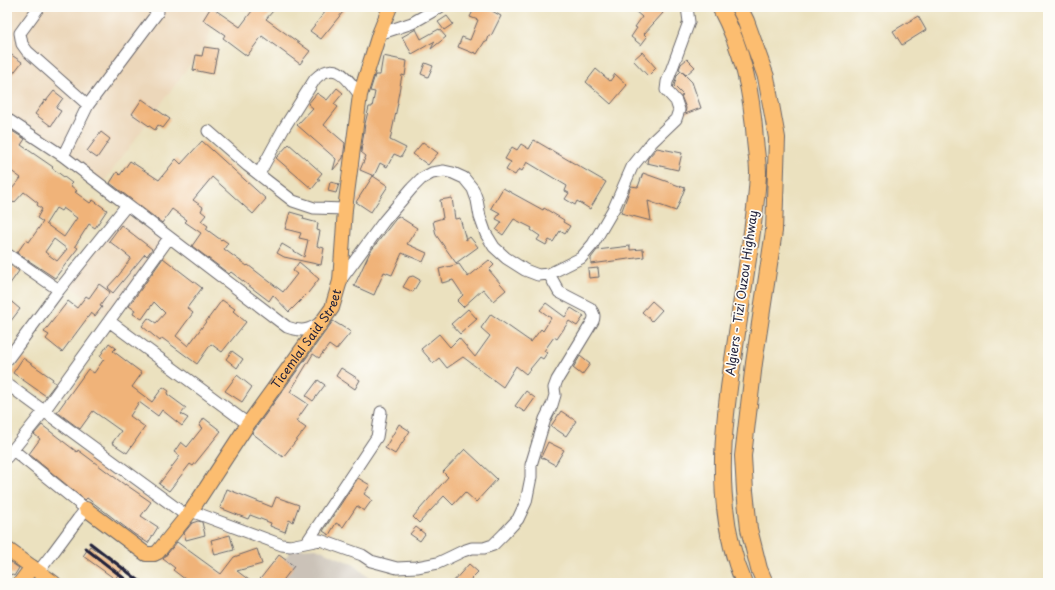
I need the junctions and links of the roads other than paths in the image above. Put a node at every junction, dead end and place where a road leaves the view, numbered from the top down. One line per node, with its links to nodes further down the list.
1 (39, 7): 10 (street)
2 (152, 7): 10 (street)
3 (390, 7): 8 (main road, Ticemlal Said Street)
4 (440, 7): 8 (street)
5 (687, 7): 19 (street)
6 (720, 7): 37 (highway, Algiers - Tizi Ouzou Highway)
7 (739, 7): 38 (highway, Algiers - Tizi Ouzou Highway)
8 (379, 34): 9 (main road, Ticemlal Said Street)
9 (360, 95): 14 (street); 16 (main road, Ticemlal Said Street)
10 (88, 105): 13 (street)
11 (7, 119): 13 (street)
12 (208, 131): 14 (street)
13 (63, 156): 15 (street)
14 (259, 174): 16 (street)
15 (127, 204): 17 (street); 21 (street)
16 (345, 208): 20 (main road, Ticemlal Said Street)
17 (169, 238): 22 (street); 23 (street)
18 (7, 254): 21 (street)
19 (550, 274): 20 (street); 32 (street)
20 (340, 281): 23 (main road, Ticemlal Said Street)
21 (59, 290): 24 (street)
22 (109, 321): 26 (street); 28 (street)
23 (323, 321): 28 (main road, Ticemlal Said Street)
24 (7, 360)
25 (7, 384): 26 (street)
26 (44, 411): 29 (street); 31 (street)
27 (381, 412): 32 (street)
28 (248, 424): 31 (main road, Ticemlal Said Street)
29 (10, 453): 30 (street)
30 (82, 514): 31 (main road, Ticemlal Said Street); 34 (street, bridge)
31 (189, 514): 32 (street)
32 (308, 542)
33 (7, 549): 34 (main road)
34 (35, 569): 35 (main road); 36 (main road)
35 (20, 583)
36 (54, 583)
37 (744, 583)
38 (765, 583)

